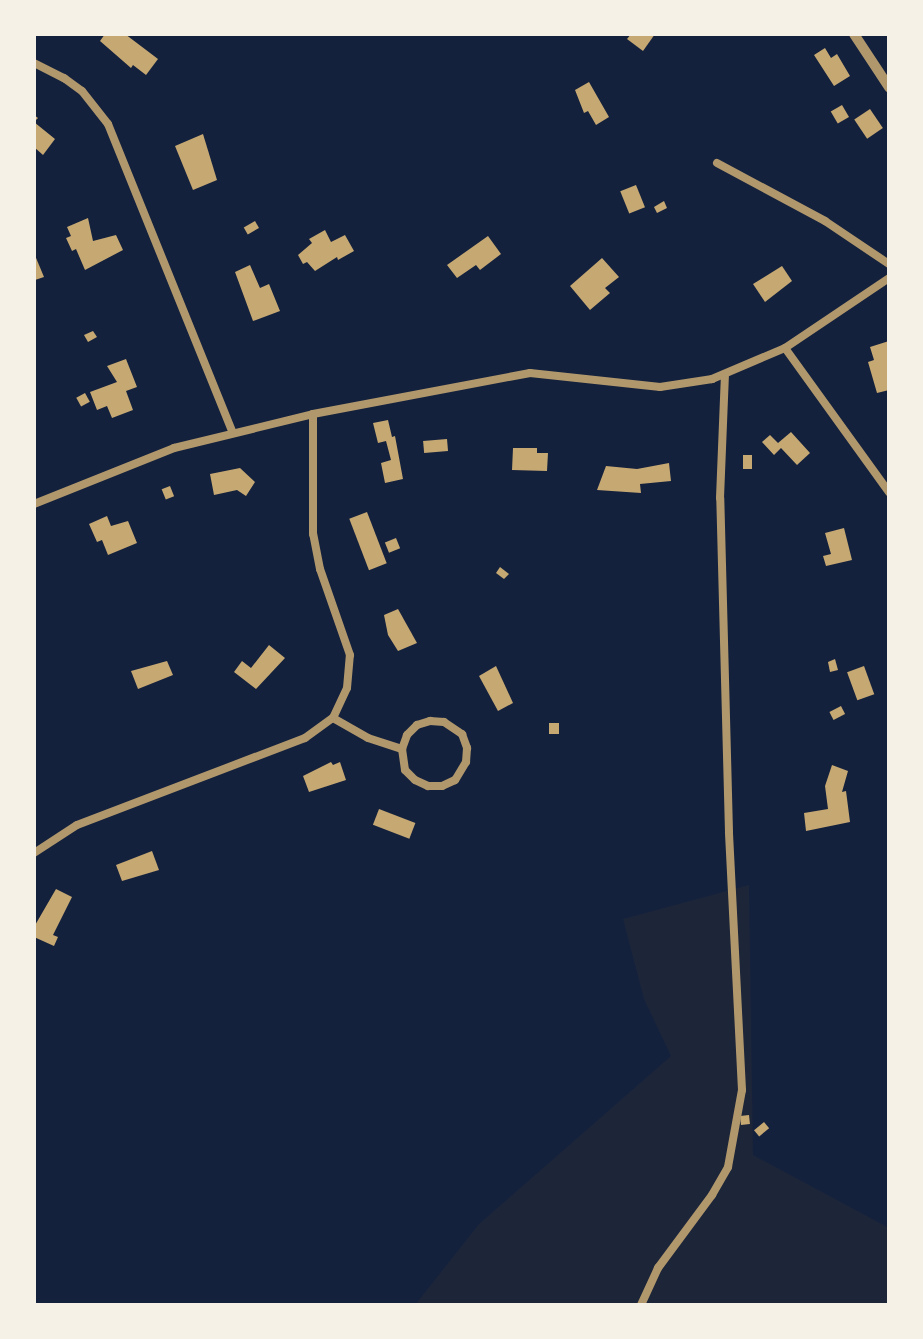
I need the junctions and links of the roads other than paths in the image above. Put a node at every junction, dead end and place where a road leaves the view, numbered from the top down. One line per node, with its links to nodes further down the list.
1 (854, 34): 3 (street)
2 (34, 63): 10 (street)
3 (889, 87)
4 (717, 163): 5 (street)
5 (889, 264)
6 (889, 278): 7 (street)
7 (785, 348): 8 (street); 11 (street)
8 (725, 374): 9 (street); 16 (street)
9 (313, 414): 10 (street); 13 (street)
10 (233, 433): 12 (street)
11 (889, 492)
12 (34, 504)
13 (333, 718): 14 (street); 15 (street)
14 (402, 749): 14 (street)
15 (34, 853)
16 (641, 1305)

